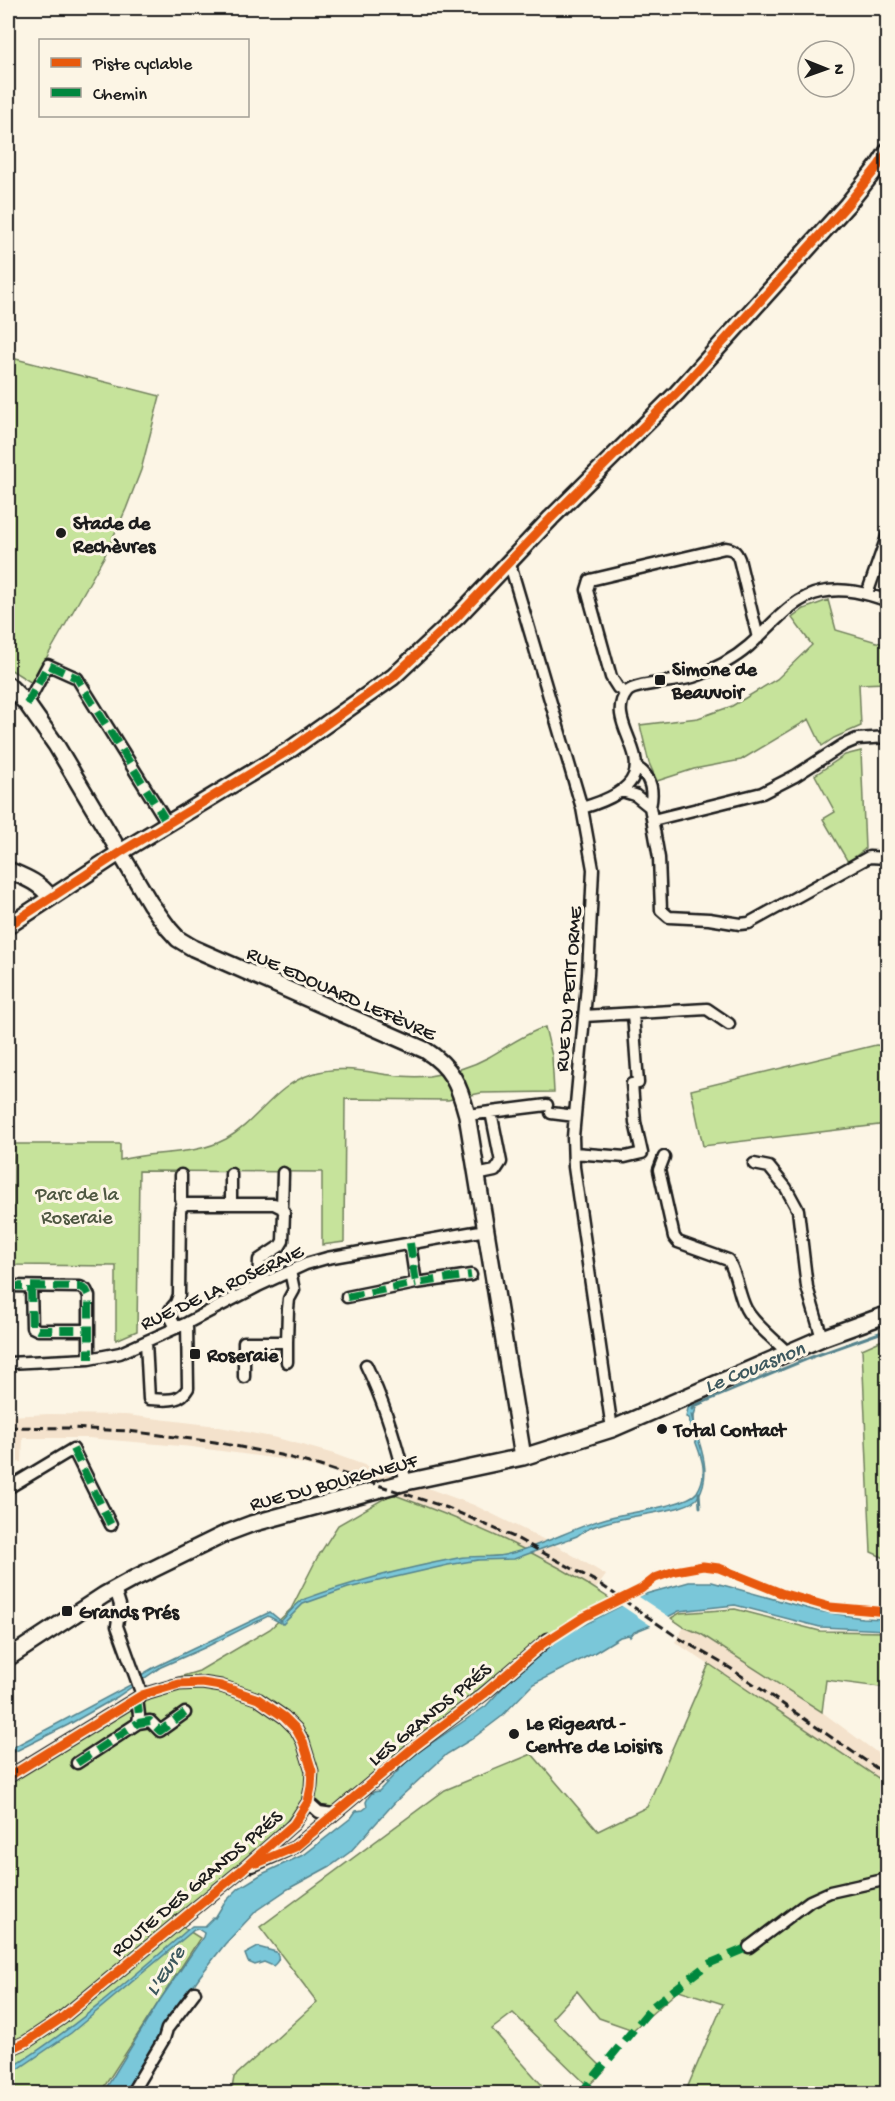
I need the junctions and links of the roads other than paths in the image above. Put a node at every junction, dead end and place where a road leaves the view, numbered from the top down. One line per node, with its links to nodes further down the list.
1 (888, 151): 3 (street)
2 (888, 534): 4 (street)
3 (509, 561): 14 (street, RUE DU PETIT ORME); 16 (street)
4 (867, 594): 5 (street); 6 (street)
5 (888, 601)
6 (758, 638): 8 (street); 8 (street)
7 (8, 685): 9 (street, RUE EDOUARD LEFÈVRE)
8 (626, 693): 11 (street)
9 (27, 704): 16 (street); 17 (street, RUE EDOUARD LEFÈVRE)
10 (888, 737): 15 (street)
11 (636, 767): 12 (street); 13 (street)
12 (622, 791): 13 (street); 14 (street)
13 (650, 807): 15 (street)
14 (582, 808): 23 (street, RUE DU PETIT ORME)
15 (653, 820): 18 (street)
16 (168, 824): 17 (street)
17 (119, 854): 20 (street); 26 (street, RUE EDOUARD LEFÈVRE)
18 (888, 858)
19 (8, 870): 20 (street)
20 (50, 897): 21 (street)
21 (8, 926)
22 (633, 1014): 23 (street); 24 (street); 28 (street)
23 (584, 1016): 27 (street, RUE DU PETIT ORME)
24 (729, 1024)
25 (491, 1112): 26 (street); 27 (street); 34 (street)
26 (467, 1115): 34 (street, RUE EDOUARD LEFÈVRE)
27 (575, 1116): 28 (street, RUE DU PETIT ORME)
28 (574, 1153): 60 (street, RUE DU PETIT ORME)
29 (664, 1157): 54 (street)
30 (754, 1164): 51 (street)
31 (284, 1173): 37 (street)
32 (231, 1174): 35 (street)
33 (181, 1175): 36 (street)
34 (476, 1175): 38 (street, RUE EDOUARD LEFÈVRE)
35 (231, 1204): 36 (street); 37 (street)
36 (183, 1206): 49 (street)
37 (282, 1208): 43 (street)
38 (486, 1230): 39 (street, RUE DE LA ROSERAIE); 61 (street, RUE EDOUARD LEFÈVRE)
39 (410, 1243): 40 (street, RUE DE LA ROSERAIE); 42 (street)
40 (290, 1271): 43 (street, RUE DE LA ROSERAIE); 53 (street)
41 (471, 1275): 42 (street)
42 (416, 1283): 46 (street)
43 (258, 1286): 48 (street, RUE DE LA ROSERAIE)
44 (8, 1287): 45 (street)
45 (31, 1287): 50 (street); 50 (street)
46 (347, 1297)
47 (888, 1314): 51 (street, RUE DU BOURGNEUF)
48 (187, 1323): 49 (street, RUE DE LA ROSERAIE); 52 (street)
49 (176, 1328): 52 (street, RUE DE LA ROSERAIE)
50 (88, 1330): 55 (street)
51 (822, 1338): 54 (street, RUE DU BOURGNEUF)
52 (146, 1342): 55 (street, RUE DE LA ROSERAIE)
53 (286, 1342): 56 (street); 59 (street)
54 (788, 1353): 60 (street, RUE DU BOURGNEUF)
55 (88, 1359): 57 (street, RUE DE LA ROSERAIE)
56 (287, 1362)
57 (8, 1363)
58 (366, 1365): 62 (street)
59 (244, 1377)
60 (612, 1430): 61 (street, RUE DU BOURGNEUF)
61 (523, 1457): 62 (street, RUE DU BOURGNEUF)
62 (406, 1482): 65 (street, RUE DU BOURGNEUF)
63 (8, 1488): 64 (street)
64 (111, 1525)
65 (115, 1589): 67 (street, RUE DU BOURGNEUF); 68 (street)
66 (548, 1639): 74 (street, LES GRANDS PRÉS)
67 (8, 1658)
68 (138, 1689): 70 (street); 72 (street, ROUTE DES GRANDS PRÉS); 73 (street, ROUTE DES GRANDS PRÉS)
69 (185, 1713): 70 (street)
70 (138, 1723): 71 (street)
71 (77, 1763)
72 (8, 1777)
73 (308, 1802): 74 (street); 75 (street, ROUTE DES GRANDS PRÉS)
74 (333, 1814): 75 (street, LES GRANDS PRÉS)
75 (243, 1869): 79 (street, ROUTE DES GRANDS PRÉS)
76 (888, 1879): 77 (street)
77 (749, 1947)
78 (195, 1992): 80 (street)
79 (8, 2050)
80 (131, 2094)

